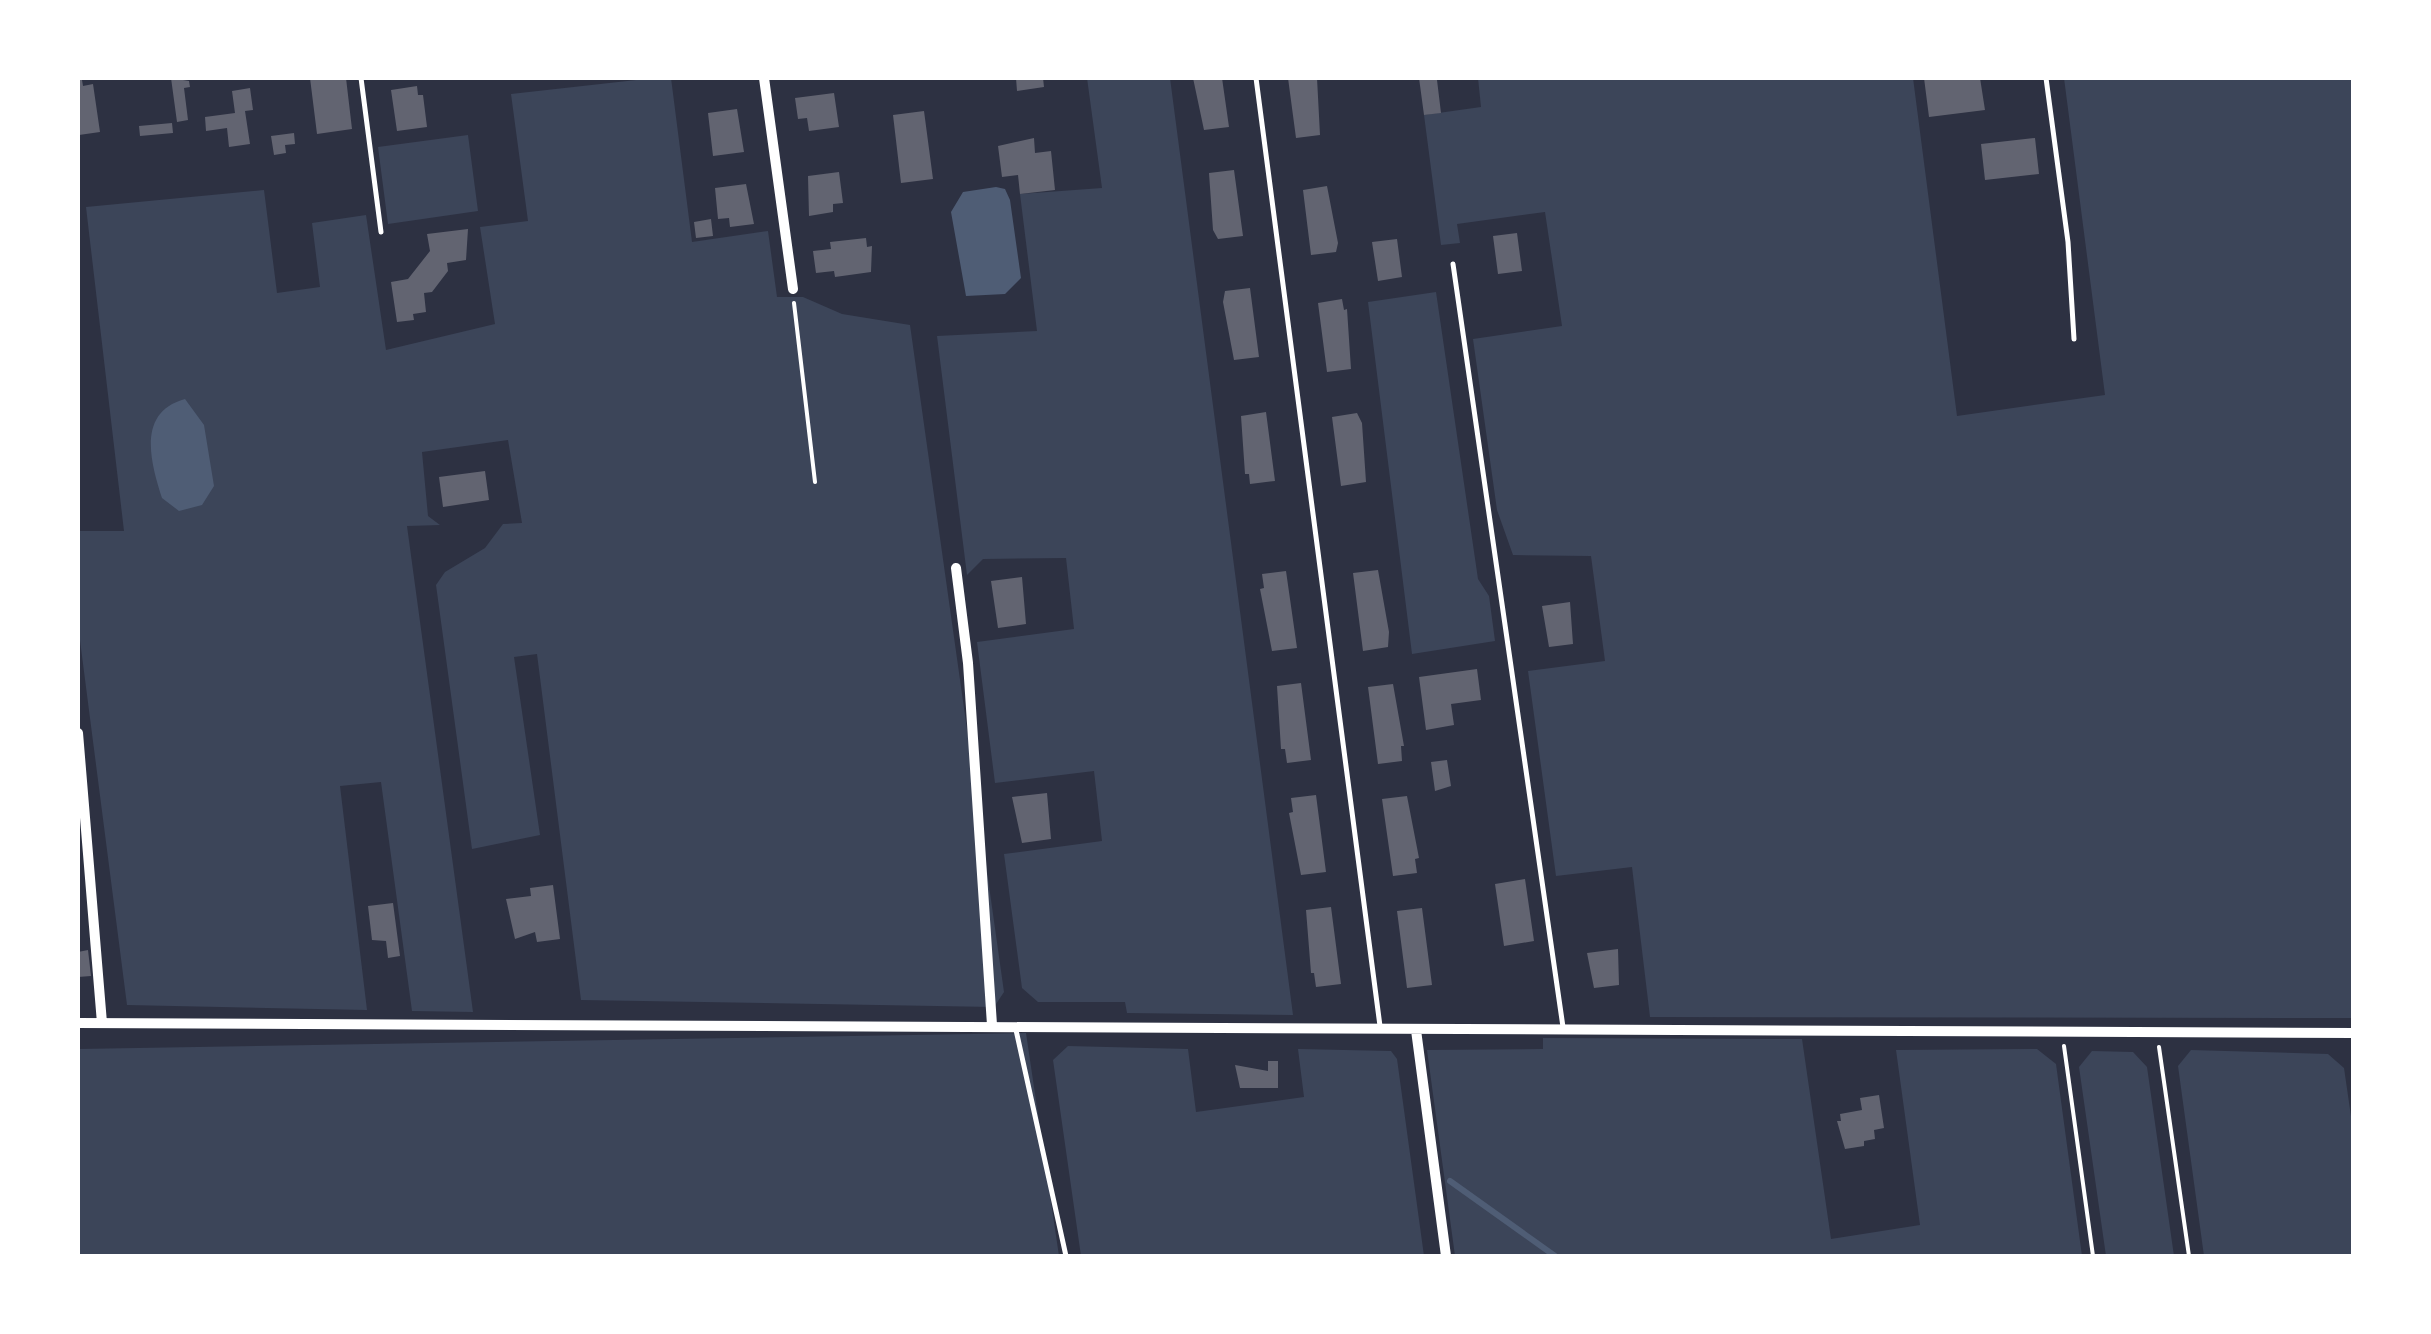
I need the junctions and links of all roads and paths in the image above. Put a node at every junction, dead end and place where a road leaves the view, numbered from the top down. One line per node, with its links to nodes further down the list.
1 (361, 78): 5 (lane)
2 (764, 78): 7 (street)
3 (1256, 78): 17 (lane)
4 (2046, 78): 8 (lane)
5 (381, 232)
6 (1453, 264): 16 (lane)
7 (792, 289): 9 (path)
8 (2074, 339)
9 (815, 482)
10 (956, 568): 15 (street)
11 (78, 734): 13 (street)
12 (78, 1022): 13 (street)
13 (102, 1022): 15 (street)
14 (1015, 1024): 15 (street); 17 (street); 22 (lane)
15 (992, 1025)
16 (1563, 1028): 18 (street); 19 (street)
17 (1380, 1029): 18 (street)
18 (1416, 1030): 23 (street)
19 (2062, 1032): 20 (street); 24 (path)
20 (2157, 1032): 21 (street); 25 (path)
21 (2354, 1034)
22 (1066, 1256)
23 (1446, 1256)
24 (2093, 1256)
25 (2188, 1256)

